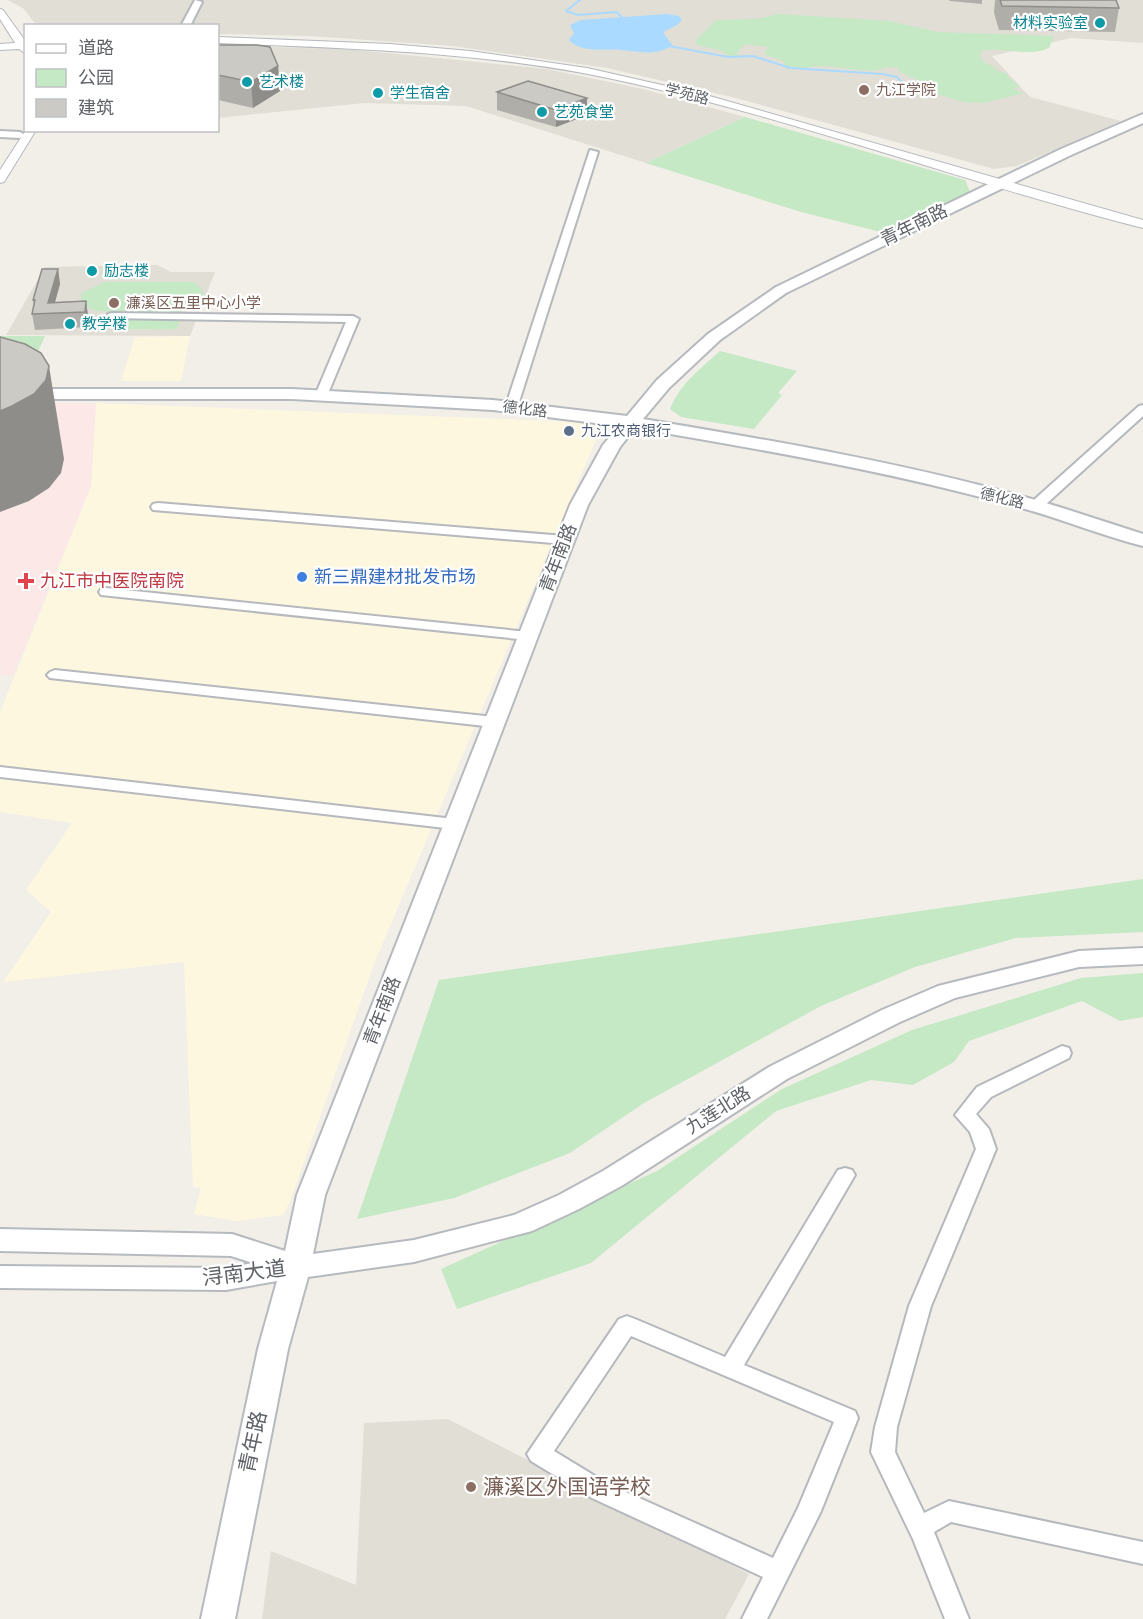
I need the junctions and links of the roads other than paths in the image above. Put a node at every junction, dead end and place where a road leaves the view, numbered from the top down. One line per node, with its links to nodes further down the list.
1 (198, 2): 4 (street)
2 (0, 5): 5 (street)
3 (0, 12): 7 (street)
4 (186, 24)
5 (24, 29)
6 (219, 39): 18 (street, 学苑路)
7 (24, 47)
8 (24, 48): 9 (street)
9 (0, 49)
10 (1143, 118): 18 (main road, 青年南路)
11 (24, 130): 14 (street)
12 (25, 132): 16 (street)
13 (25, 132): 17 (street)
14 (0, 134)
15 (593, 152): 25 (street)
16 (0, 167)
17 (0, 179)
18 (1006, 182): 19 (street, 学苑路); 20 (street, 学苑路); 27 (main road, 青年南路)
19 (1143, 218)
20 (1143, 224)
21 (112, 316): 23 (street)
22 (0, 389): 23 (main road, 德化路)
23 (324, 391): 25 (main road, 德化路)
24 (0, 394): 27 (main road, 德化路)
25 (513, 402): 27 (main road, 德化路)
26 (1143, 409): 28 (street)
27 (632, 420): 28 (main road, 德化路); 31 (main road, 青年南路); 32 (main road, 德化路)
28 (1040, 502): 30 (main road, 德化路)
29 (158, 507): 31 (street)
30 (1143, 534)
31 (565, 540): 34 (main road, 青年南路)
32 (1143, 540)
33 (106, 592): 34 (street)
34 (528, 636): 36 (main road, 青年南路)
35 (55, 675): 36 (street)
36 (494, 723): 38 (main road, 青年南路)
37 (0, 772): 38 (street)
38 (454, 824): 43 (main road, 青年南路)
39 (1143, 956): 43 (main road, 九莲北路)
40 (1062, 1053): 46 (street)
41 (845, 1175): 45 (street)
42 (0, 1240): 43 (main road, 浔南大道)
43 (296, 1267): 44 (main road, 浔南大道); 49 (main road, 青年路)
44 (0, 1277)
45 (731, 1367): 48 (street); 48 (street)
46 (920, 1528): 47 (street); 51 (street)
47 (1143, 1552)
48 (778, 1572): 50 (street)
49 (218, 1619)
50 (754, 1619)
51 (957, 1619)

